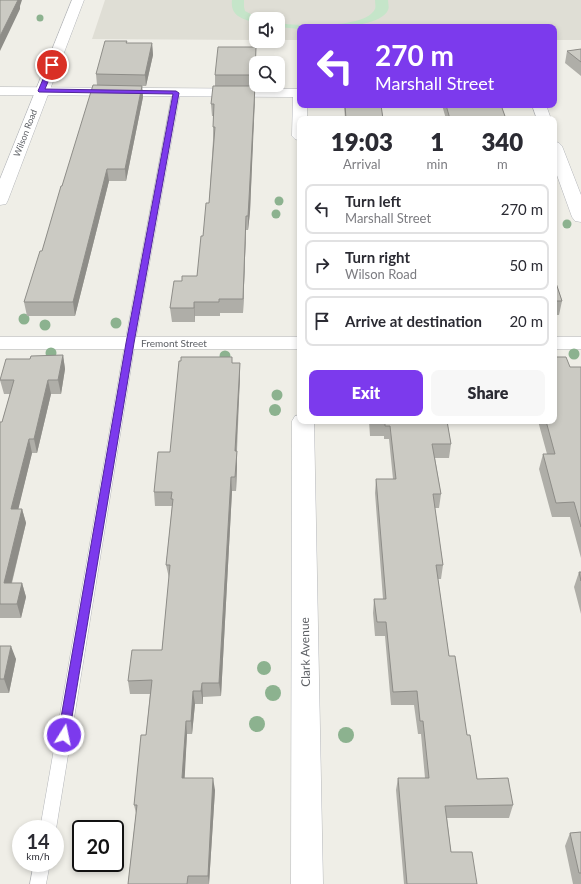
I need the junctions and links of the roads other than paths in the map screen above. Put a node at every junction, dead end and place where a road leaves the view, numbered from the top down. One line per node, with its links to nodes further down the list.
1 (78, 0): 3 (street, Wilson Road)
2 (0, 91): 3 (street)
3 (41, 91): 4 (street); 7 (street, Wilson Road)
4 (176, 93): 5 (street); 11 (lane)
5 (297, 93)
6 (557, 154): 9 (street)
7 (4, 177): 8 (street, Wilson Road)
8 (0, 200)
9 (581, 217)
10 (0, 343): 11 (street, Fremont Street)
11 (130, 343): 12 (street, Fremont Street); 16 (lane)
12 (297, 343)
13 (557, 343): 14 (street)
14 (581, 343)
15 (303, 424): 19 (street, Clark Avenue)
16 (50, 820)
17 (40, 872): 18 (lane)
18 (38, 884)
19 (307, 884)

